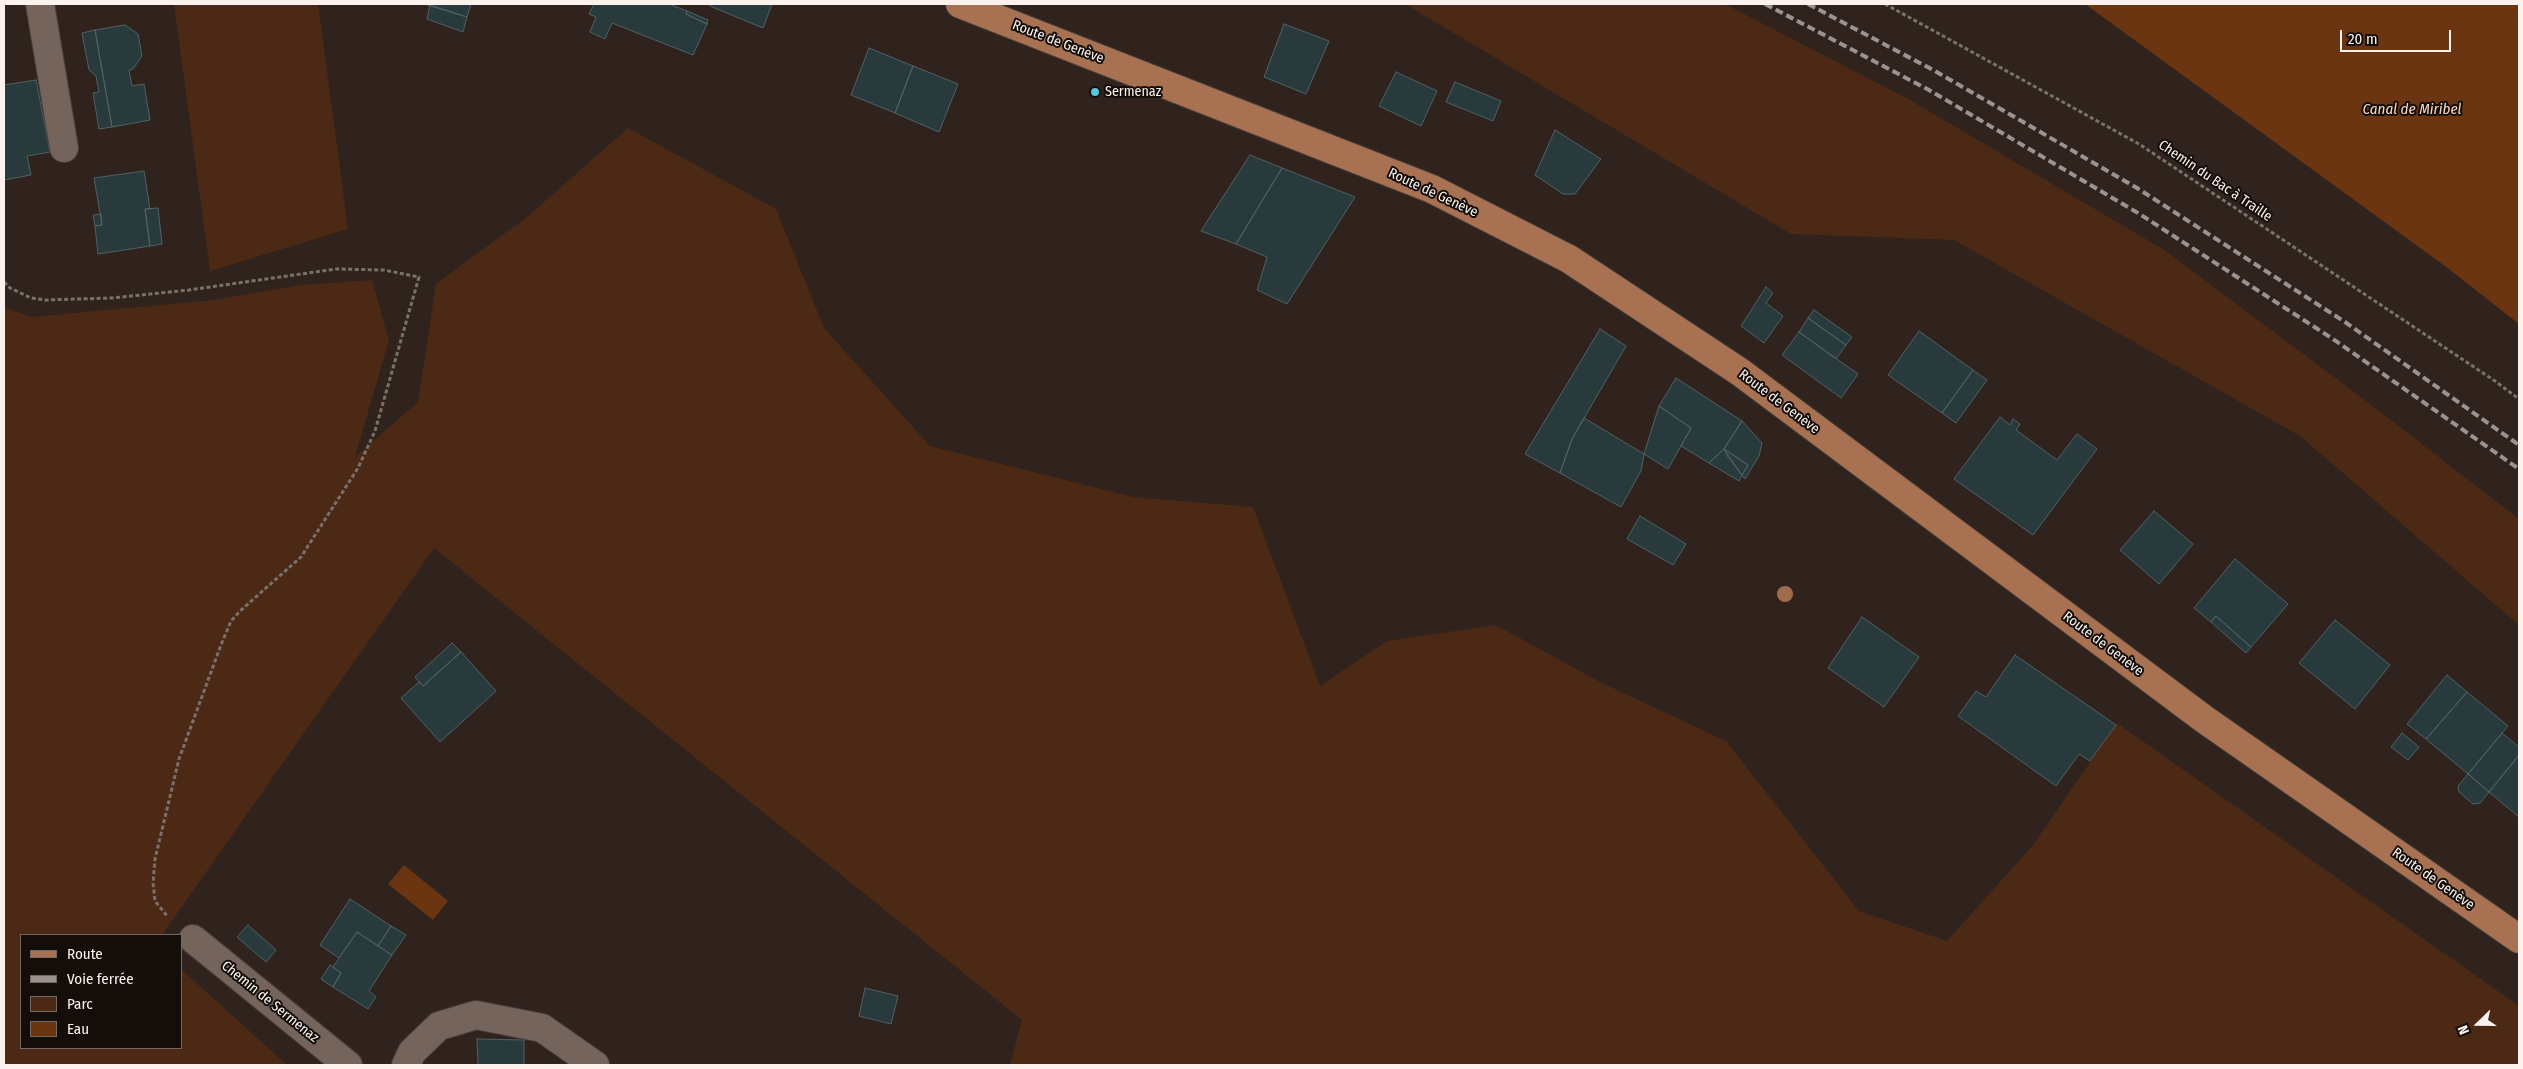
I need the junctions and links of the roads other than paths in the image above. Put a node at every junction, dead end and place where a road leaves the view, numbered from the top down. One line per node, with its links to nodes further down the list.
1 (40, 4): 3 (street)
2 (960, 4): 5 (main road, Route de Genève)
3 (64, 148)
4 (193, 939): 7 (street, Chemin de Sermenaz)
5 (2519, 939)
6 (570, 1057): 8 (street); 9 (street)
7 (348, 1065)
8 (406, 1065)
9 (594, 1065)

